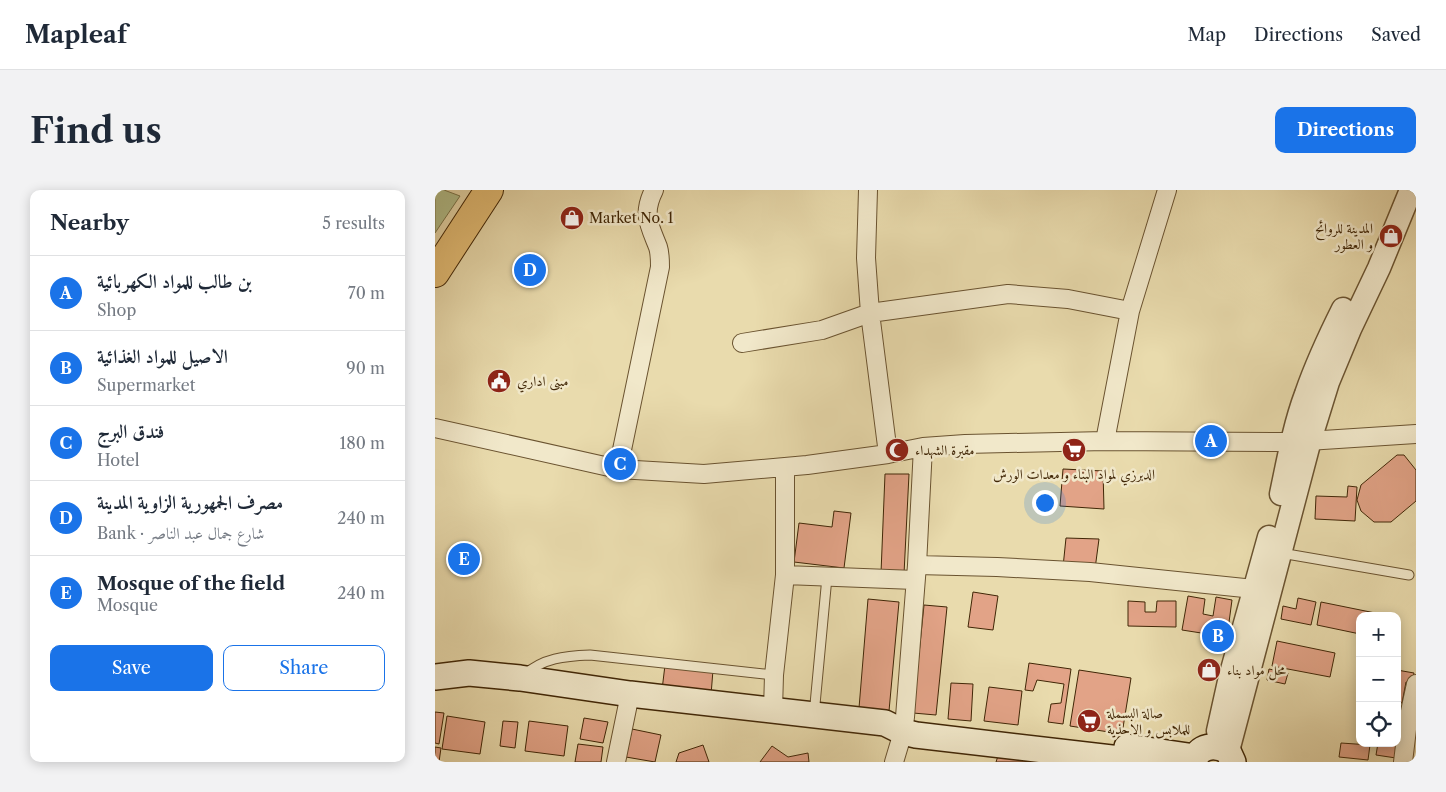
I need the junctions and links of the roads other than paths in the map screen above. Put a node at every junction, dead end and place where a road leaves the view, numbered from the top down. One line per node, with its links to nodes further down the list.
1 (489, 190): 7 (main road)
2 (654, 190): 18 (street)
3 (868, 190): 9 (street)
4 (1167, 190): 8 (street)
5 (1396, 190): 13 (street)
6 (1411, 190): 13 (street)
7 (435, 273)
8 (1130, 310): 9 (street); 14 (street)
9 (870, 313): 10 (street); 16 (street)
10 (742, 343)
11 (435, 428): 18 (street)
12 (1416, 434): 13 (street)
13 (1301, 441): 14 (street); 19 (street); 24 (street)
14 (1105, 442): 15 (street)
15 (923, 447): 16 (street); 20 (street)
16 (888, 454): 17 (street)
17 (785, 467): 18 (street); 21 (street)
18 (618, 469)
19 (1281, 553): 22 (lane); 35 (street)
20 (916, 572): 23 (street); 24 (street); 34 (street)
21 (785, 575): 23 (street); 27 (street)
22 (1409, 576)
23 (827, 577): 33 (lane)
24 (1254, 589): 35 (street)
25 (435, 660): 26 (main road)
26 (469, 673): 28 (main road); 29 (main road)
27 (774, 675): 29 (lane); 32 (street)
28 (435, 677)
29 (520, 678): 31 (main road)
30 (1416, 684): 39 (street)
31 (629, 694): 32 (main road); 36 (street)
32 (773, 710): 33 (main road)
33 (814, 715): 34 (main road)
34 (897, 724): 35 (main road); 37 (street); 38 (main road)
35 (1220, 757)
36 (616, 762)
37 (894, 762)
38 (1146, 762)
39 (1403, 762)

